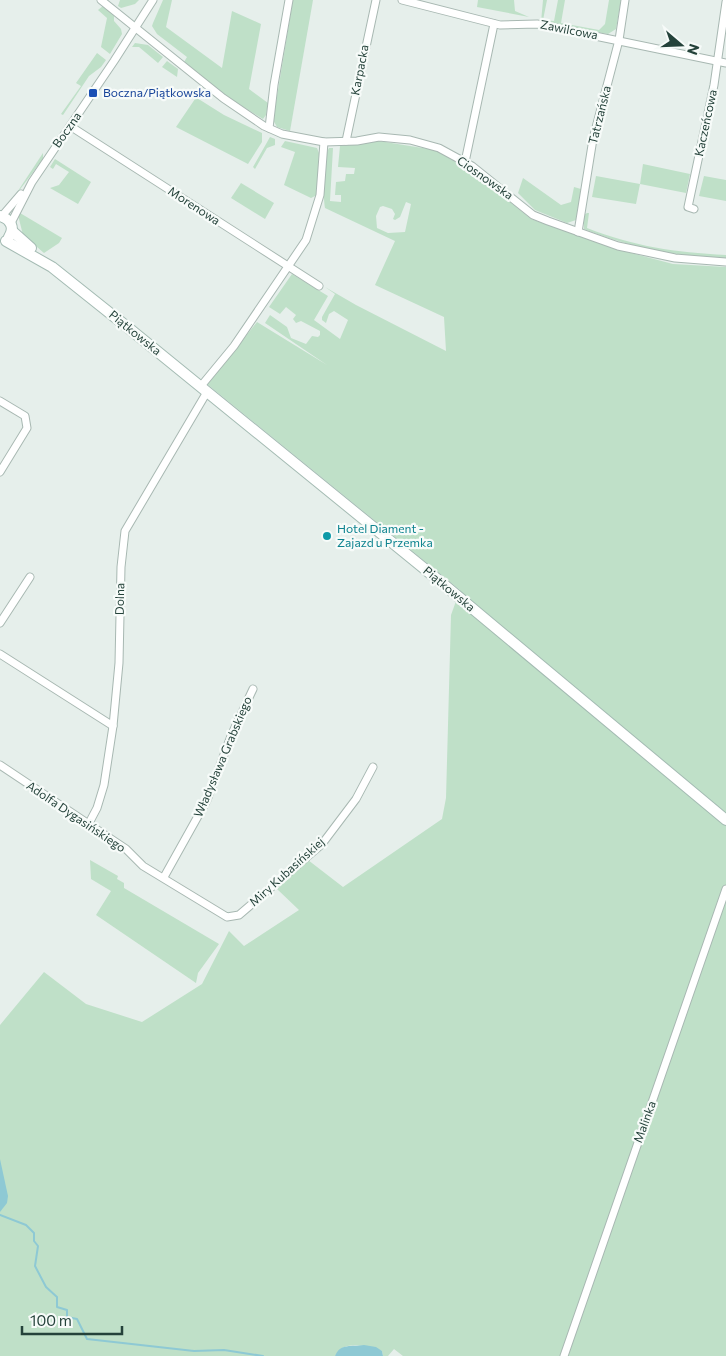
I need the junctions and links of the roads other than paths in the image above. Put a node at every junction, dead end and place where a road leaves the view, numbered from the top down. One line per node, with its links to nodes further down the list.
1 (101, 0): 9 (street, Ciosnowska)
2 (153, 0): 9 (street, Boczna)
3 (289, 0): 14 (street)
4 (376, 0): 15 (street, Karpacka)
5 (402, 0): 8 (street, Zawilcowa)
6 (625, 0): 10 (street, Tatrzańska)
7 (726, 2): 11 (street, Kaczeńcowa)
8 (494, 24): 10 (street, Zawilcowa); 17 (street)
9 (136, 28): 13 (street, Boczna); 14 (street, Ciosnowska)
10 (619, 40): 11 (street, Zawilcowa); 22 (street, Tatrzańska)
11 (717, 62): 12 (street); 19 (street, Kaczeńcowa)
12 (726, 64)
13 (70, 126): 18 (street, Boczna); 26 (street, Morenowa)
14 (269, 128): 16 (street, Ciosnowska)
15 (346, 141): 16 (street, Ciosnowska); 17 (street, Ciosnowska)
16 (324, 142): 26 (street, Dolna)
17 (465, 162): 22 (street, Ciosnowska)
18 (32, 182): 20 (street, Boczna); 21 (street, Boczna)
19 (694, 209)
20 (1, 216): 21 (main road, Piątkowska)
21 (12, 227): 23 (main road); 25 (main road, Piątkowska)
22 (578, 232): 24 (street, Ciosnowska)
23 (3, 242): 25 (main road, Piątkowska)
24 (726, 262)
25 (52, 267): 28 (main road, Piątkowska)
26 (288, 267): 27 (street, Morenowa); 28 (street, Dolna)
27 (319, 286)
28 (204, 389): 35 (street, Dolna); 38 (main road, Piątkowska)
29 (0, 401): 30 (street)
30 (0, 472)
31 (30, 577): 32 (street)
32 (0, 622)
33 (0, 654): 35 (street)
34 (253, 689): 40 (street, Władysława Grabskiego)
35 (113, 726): 39 (street, Dolna)
36 (0, 765): 39 (street, Adolfa Dygasińskiego)
37 (373, 767): 42 (street, Miry Kubasińskiej)
38 (726, 820)
39 (88, 825): 40 (street, Adolfa Dygasińskiego)
40 (164, 878): 42 (street, Adolfa Dygasińskiego)
41 (726, 889): 43 (street, Malinka)
42 (227, 917)
43 (564, 1356)

